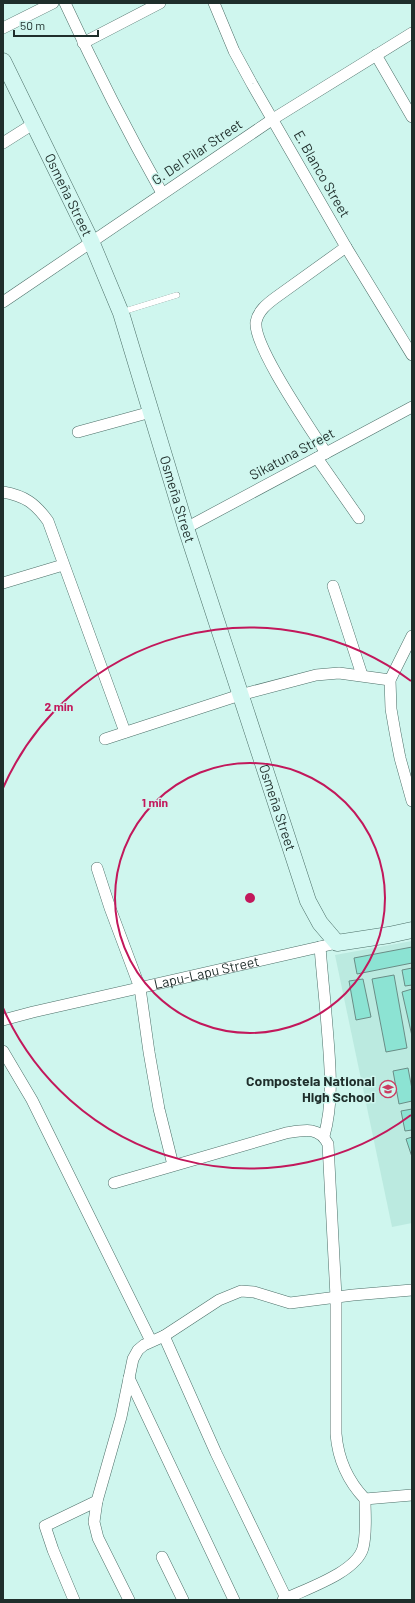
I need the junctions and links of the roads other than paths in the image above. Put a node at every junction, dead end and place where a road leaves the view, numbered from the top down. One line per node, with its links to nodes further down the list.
1 (53, 3): 5 (street)
2 (65, 3): 7 (street)
3 (160, 3): 7 (street)
4 (214, 3): 11 (street, E. Blanco Street)
5 (3, 28)
6 (412, 33): 8 (street, G. Del Pilar Street)
7 (83, 43): 14 (street)
8 (376, 55): 10 (street); 11 (street, G. Del Pilar Street)
9 (3, 61): 12 (street, Osmeña Street)
10 (412, 117)
11 (273, 119): 14 (street, G. Del Pilar Street); 16 (street, E. Blanco Street)
12 (32, 124): 13 (street); 15 (street, Osmeña Street)
13 (3, 143)
14 (162, 193): 15 (street, G. Del Pilar Street)
15 (91, 241): 18 (street, G. Del Pilar Street); 19 (street, Osmeña Street)
16 (346, 247): 20 (street, E. Blanco Street); 24 (street)
17 (177, 295): 19 (lane)
18 (3, 302)
19 (121, 313): 22 (street, Osmeña Street)
20 (412, 355)
21 (412, 407): 24 (street, Sikatuna Street)
22 (151, 412): 23 (street); 27 (street, Osmeña Street)
23 (78, 432)
24 (322, 456): 26 (street); 27 (street, Sikatuna Street)
25 (3, 492): 28 (street)
26 (359, 518)
27 (186, 528): 34 (street, Osmeña Street)
28 (63, 565): 29 (street); 35 (street)
29 (3, 583)
30 (334, 586): 32 (street)
31 (412, 636): 33 (street)
32 (362, 675): 33 (street); 34 (street)
33 (390, 680): 37 (street)
34 (240, 695): 35 (street); 40 (street, Osmeña Street)
35 (124, 732): 36 (street)
36 (105, 739)
37 (412, 799)
38 (97, 868): 42 (street)
39 (412, 930): 40 (street, Lapu-Lapu Street)
40 (337, 943): 41 (street, Lapu-Lapu Street)
41 (320, 947): 42 (street, Lapu-Lapu Street); 45 (street)
42 (140, 988): 43 (street, Lapu-Lapu Street); 46 (street)
43 (3, 1020)
44 (3, 1051): 51 (street)
45 (324, 1136): 46 (street); 49 (street)
46 (173, 1165): 47 (street)
47 (114, 1183)
48 (412, 1290): 49 (street)
49 (336, 1297): 50 (street); 54 (street)
50 (164, 1336): 51 (street); 57 (street)
51 (151, 1341): 52 (street)
52 (129, 1378): 55 (street); 61 (street)
53 (412, 1495): 54 (street)
54 (365, 1499): 57 (street)
55 (97, 1501): 58 (street); 59 (street)
56 (162, 1557): 60 (street)
57 (284, 1599)
58 (74, 1600)
59 (129, 1600)
60 (183, 1600)
61 (234, 1600)

